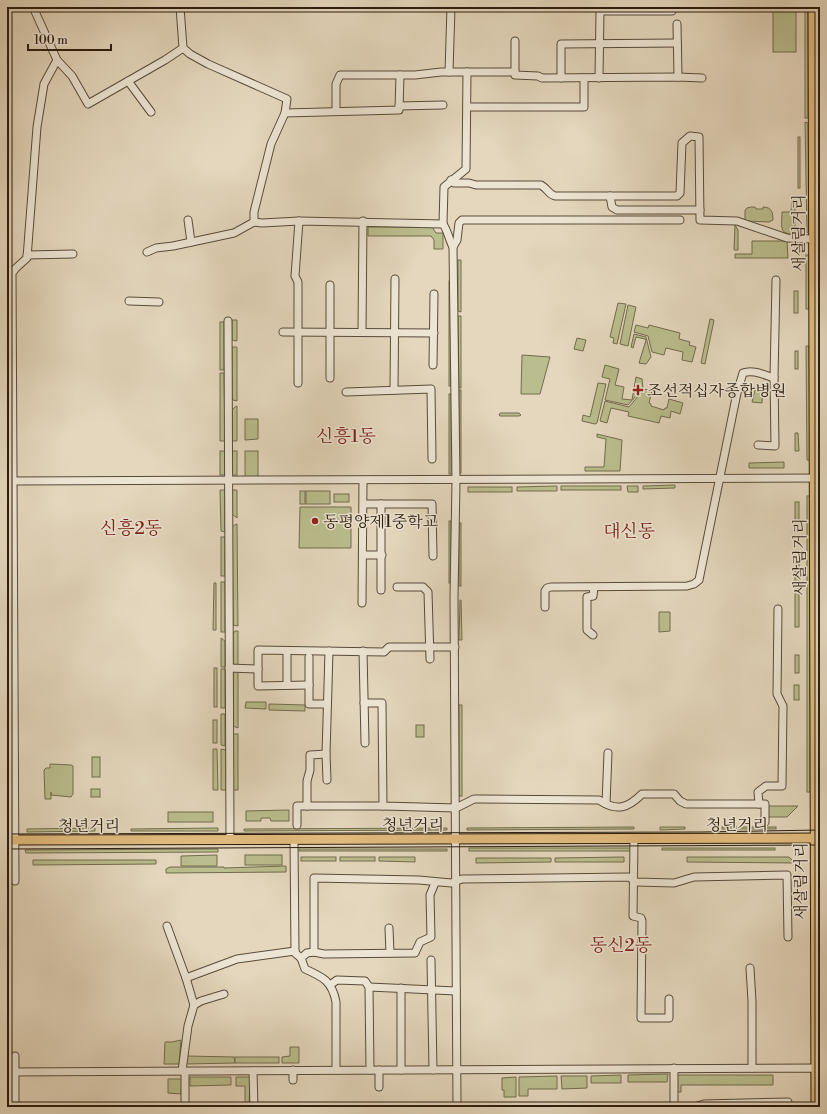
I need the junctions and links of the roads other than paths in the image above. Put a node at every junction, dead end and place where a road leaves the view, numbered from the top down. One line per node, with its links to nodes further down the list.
1 (33, 7): 11 (street)
2 (180, 7): 10 (street)
3 (451, 7): 12 (street)
4 (813, 7): 37 (main road, 새살림거리)
5 (672, 11): 8 (street)
6 (677, 24): 9 (street)
7 (515, 42): 14 (street)
8 (599, 43): 9 (street); 17 (street); 19 (street)
9 (677, 43): 16 (street)
10 (183, 48): 21 (street); 27 (street)
11 (57, 60): 21 (street); 42 (street)
12 (449, 72): 13 (street); 15 (street)
13 (468, 72): 14 (street); 24 (street)
14 (515, 72): 17 (street)
15 (400, 75): 23 (street); 25 (street)
16 (678, 77): 19 (street); 20 (street)
17 (561, 78): 18 (street)
18 (584, 78): 19 (street); 24 (street)
19 (599, 78)
20 (702, 78)
21 (128, 81): 26 (street)
22 (443, 105): 23 (street)
23 (399, 106): 25 (street)
24 (468, 107): 28 (street)
25 (336, 111): 27 (street)
26 (151, 112)
27 (285, 113): 35 (street)
28 (451, 180): 29 (street); 36 (street)
29 (610, 196): 30 (street); 30 (street)
30 (700, 210): 37 (street)
31 (188, 220): 38 (street)
32 (680, 220): 39 (street)
33 (299, 221): 34 (street); 35 (street); 51 (street)
34 (363, 221): 36 (street); 53 (street)
35 (254, 222): 38 (street)
36 (444, 224): 39 (street)
37 (813, 239): 64 (main road, 새살림거리)
38 (191, 242): 40 (street)
39 (453, 247): 67 (street)
40 (147, 252)
41 (73, 254): 42 (street)
42 (28, 255): 69 (street)
43 (395, 279): 54 (street)
44 (776, 280): 58 (street)
45 (330, 285): 52 (street)
46 (434, 294): 55 (street)
47 (129, 302): 48 (street)
48 (158, 302)
49 (228, 321): 68 (street)
50 (284, 332): 51 (street)
51 (298, 332): 52 (street); 59 (street)
52 (330, 332): 53 (street); 57 (street)
53 (362, 332): 54 (street)
54 (394, 332): 55 (street); 60 (street)
55 (434, 333): 56 (street)
56 (433, 365)
57 (330, 378)
58 (774, 378): 62 (street); 65 (street)
59 (298, 383)
60 (394, 390): 61 (street); 63 (street)
61 (346, 392)
62 (758, 445)
63 (432, 459)
64 (817, 478): 65 (street); 106 (main road, 새살림거리)
65 (719, 479): 67 (street); 76 (street)
66 (363, 480): 67 (street); 68 (street); 70 (street)
67 (456, 480): 83 (street)
68 (229, 481): 69 (street); 89 (street)
69 (13, 482): 109 (street)
70 (364, 504): 71 (street); 72 (street)
71 (381, 504): 73 (street); 74 (street)
72 (363, 555): 73 (street); 78 (street)
73 (382, 555): 77 (street)
74 (433, 556)
75 (397, 587): 82 (street)
76 (594, 587): 79 (street); 81 (street)
77 (381, 590)
78 (362, 603)
79 (545, 607)
80 (778, 609): 100 (street)
81 (593, 635)
82 (430, 646): 83 (street); 86 (street); 88 (street)
83 (454, 647): 103 (street)
84 (287, 651): 85 (street); 90 (street); 91 (street)
85 (329, 651): 86 (street); 94 (street)
86 (364, 651): 93 (street)
87 (309, 657): 92 (street)
88 (430, 659)
89 (229, 668): 90 (street); 110 (street)
90 (258, 669): 91 (street)
91 (287, 685): 92 (street)
92 (309, 685): 94 (street)
93 (364, 703): 95 (street); 102 (street)
94 (327, 704): 96 (street)
95 (365, 744)
96 (326, 754): 98 (street); 101 (street)
97 (608, 754): 99 (street)
98 (327, 780)
99 (606, 804): 100 (street); 103 (street)
100 (759, 804): 104 (street)
101 (307, 806): 102 (street); 105 (street)
102 (383, 806): 103 (street)
103 (456, 808): 107 (street)
104 (765, 822)
105 (297, 825)
106 (817, 838): 108 (main road, 청년거리); 137 (main road, 새살림거리)
107 (456, 839): 108 (main road, 청년거리); 111 (main road, 청년거리); 114 (street)
108 (634, 839): 112 (street)
109 (11, 840): 110 (main road, 청년거리); 113 (street)
110 (230, 840): 111 (main road, 청년거리)
111 (294, 840): 119 (street)
112 (633, 880): 114 (street); 118 (street); 132 (street)
113 (15, 881)
114 (456, 881): 115 (street); 130 (street)
115 (435, 883): 120 (street); 121 (street)
116 (167, 926): 125 (street)
117 (389, 928): 121 (street)
118 (788, 937)
119 (295, 951): 122 (street); 125 (street)
120 (314, 952): 121 (street); 122 (street)
121 (390, 953)
122 (301, 958): 126 (street)
123 (431, 960): 129 (street)
124 (750, 968): 136 (street)
125 (186, 978): 133 (street)
126 (330, 985): 127 (street); 139 (street)
127 (370, 987): 128 (street); 140 (street)
128 (402, 988): 129 (street); 142 (street)
129 (432, 990): 130 (street); 143 (street)
130 (456, 991): 144 (street)
131 (224, 994): 133 (street)
132 (669, 998)
133 (194, 1005): 145 (street)
134 (15, 1056): 148 (street)
135 (674, 1068): 136 (street); 144 (street); 155 (street)
136 (752, 1068): 137 (street)
137 (818, 1069): 158 (main road, 새살림거리)
138 (293, 1070): 139 (street); 146 (street); 149 (street)
139 (336, 1070): 140 (street)
140 (370, 1070): 141 (street)
141 (379, 1070): 142 (street); 150 (street)
142 (401, 1070): 143 (street)
143 (433, 1070): 144 (street)
144 (457, 1070): 154 (street)
145 (184, 1071): 146 (street); 148 (street); 152 (street)
146 (253, 1071): 153 (street)
147 (7, 1072): 148 (street)
148 (16, 1072): 151 (street)
149 (293, 1080)
150 (379, 1087)
151 (15, 1107)
152 (185, 1107)
153 (254, 1107)
154 (457, 1107)
155 (674, 1107)
156 (694, 1107): 157 (street)
157 (788, 1107)
158 (816, 1107)

